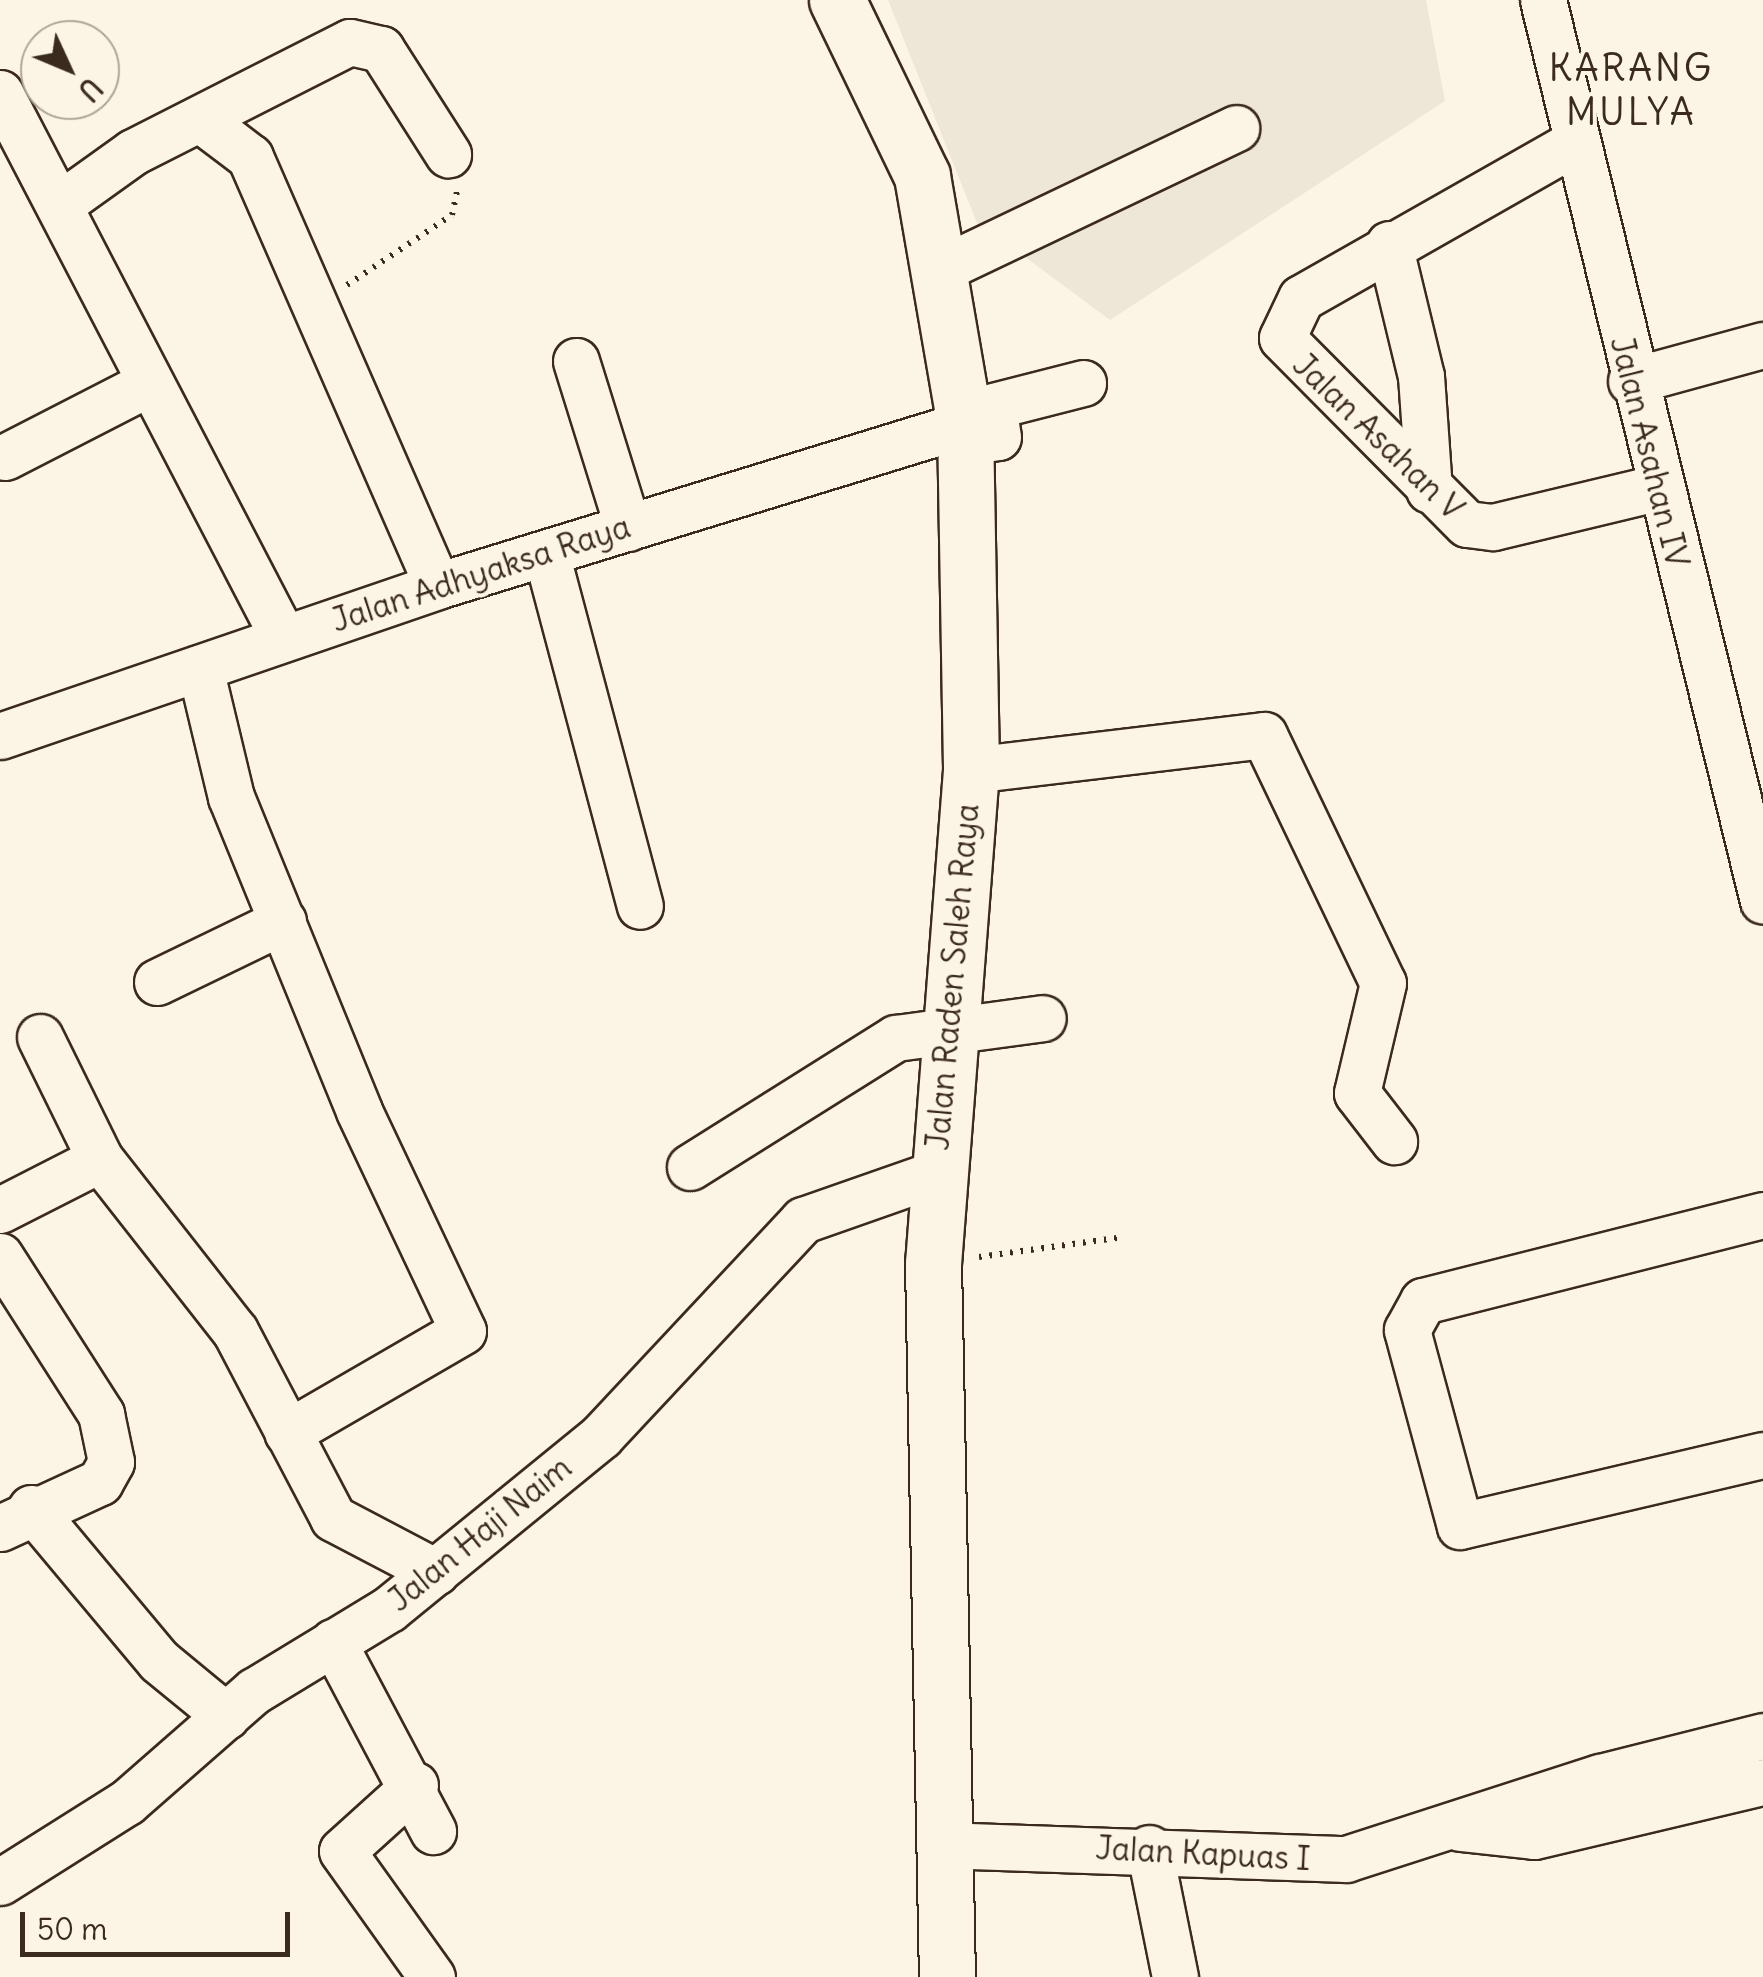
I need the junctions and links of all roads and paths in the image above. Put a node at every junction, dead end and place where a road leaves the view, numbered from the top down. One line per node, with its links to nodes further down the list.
1 (837, 0): 11 (main road, Jalan Raden Saleh Raya)
2 (1543, 0): 6 (street, Jalan Asahan IV)
3 (0, 93): 7 (street)
4 (200, 119): 8 (street); 9 (street); 12 (street)
5 (1236, 128): 11 (street)
6 (1574, 143): 10 (street, Jalan Asahan V); 15 (street, Jalan Asahan IV)
7 (13, 148): 9 (street)
8 (448, 154): 12 (path)
9 (59, 205): 16 (street)
10 (1389, 244): 21 (street); 21 (street, Jalan Asahan V)
11 (943, 268): 18 (main road, Jalan Raden Saleh Raya)
12 (317, 306): 24 (street)
13 (1763, 344): 15 (street)
14 (576, 362): 22 (street)
15 (1631, 381): 20 (street, Jalan Asahan IV)
16 (149, 383): 19 (street); 25 (street)
17 (1083, 383): 18 (street)
18 (966, 433): 22 (street, Jalan Adhyaksa Raya); 28 (main road, Jalan Raden Saleh Raya)
19 (5, 457)
20 (1656, 488): 21 (street, Jalan Asahan V); 29 (street, Jalan Asahan IV)
21 (1429, 490)
22 (628, 528): 23 (street, Jalan Adhyaksa Raya)
23 (546, 553): 24 (street, Jalan Adhyaksa Raya); 30 (street)
24 (437, 586): 25 (street, Jalan Adhyaksa Raya)
25 (283, 637): 26 (street, Jalan Adhyaksa Raya)
26 (200, 668): 27 (street, Jalan Adhyaksa Raya); 31 (street)
27 (0, 736)
28 (971, 770): 34 (main road, Jalan Raden Saleh Raya); 36 (street)
29 (1763, 901)
30 (640, 906)
31 (283, 921): 32 (street); 45 (street)
32 (156, 982)
33 (1043, 1018): 34 (street)
34 (946, 1030): 38 (street); 39 (main road, Jalan Raden Saleh Raya)
35 (40, 1037): 37 (street)
36 (1394, 1141)
37 (100, 1159): 40 (street); 45 (street)
38 (690, 1167)
39 (937, 1173): 44 (main road, Jalan Raden Saleh Raya); 48 (street, Jalan Haji Naim)
40 (0, 1210)
41 (1763, 1215): 46 (street)
42 (1124, 1237): 44 (path)
43 (0, 1256): 47 (street)
44 (933, 1263): 56 (main road, Jalan Raden Saleh Raya)
45 (287, 1433): 48 (street)
46 (1763, 1455)
47 (16, 1518): 50 (street)
48 (436, 1572): 49 (street, Jalan Haji Naim)
49 (333, 1642): 50 (street, Jalan Haji Naim); 53 (street)
50 (226, 1716): 58 (street, Jalan Haji Naim)
51 (1763, 1736): 54 (street, Jalan Kapuas I)
52 (1763, 1782): 54 (street, Jalan Kapuas I)
53 (415, 1786): 55 (street); 59 (street)
54 (1460, 1828): 57 (street, Jalan Kapuas I)
55 (433, 1831)
56 (942, 1844): 57 (street, Jalan Kapuas I); 60 (main road, Jalan Raden Saleh Raya)
57 (1149, 1848): 61 (street)
58 (0, 1882)
59 (432, 1977)
60 (947, 1977)
61 (1175, 1977)

